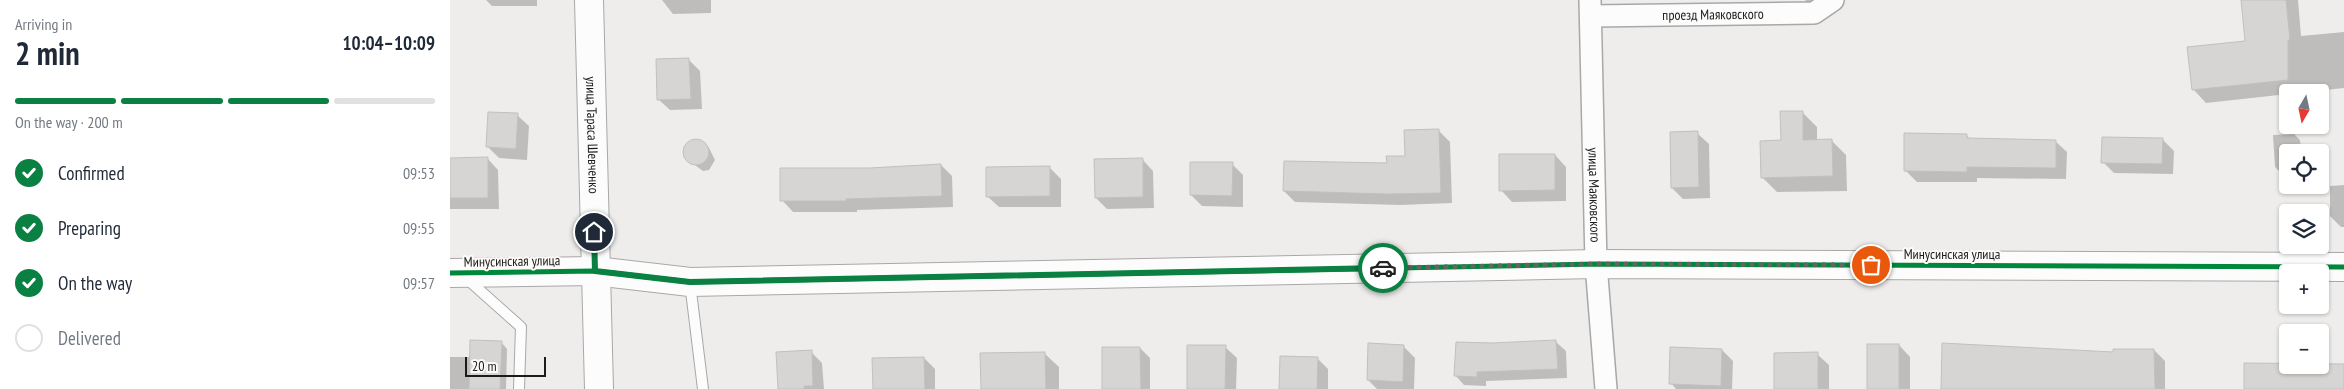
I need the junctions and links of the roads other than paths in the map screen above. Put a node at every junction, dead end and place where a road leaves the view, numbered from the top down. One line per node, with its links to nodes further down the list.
1 (589, 0): 6 (street, улица Тараса Шевченко)
2 (1833, 0): 3 (street, проезд Маяковского)
3 (1591, 8): 4 (street, улица Маяковского)
4 (1596, 264): 5 (street, Минусинская улица); 8 (street, Минусинская улица); 12 (street, улица Маяковского)
5 (2344, 267)
6 (595, 271): 7 (street, Минусинская улица); 8 (street, Минусинская улица); 10 (street, улица Тараса Шевченко)
7 (455, 273): 9 (lane)
8 (690, 282): 11 (lane)
9 (519, 389)
10 (599, 389)
11 (703, 389)
12 (1606, 389)

